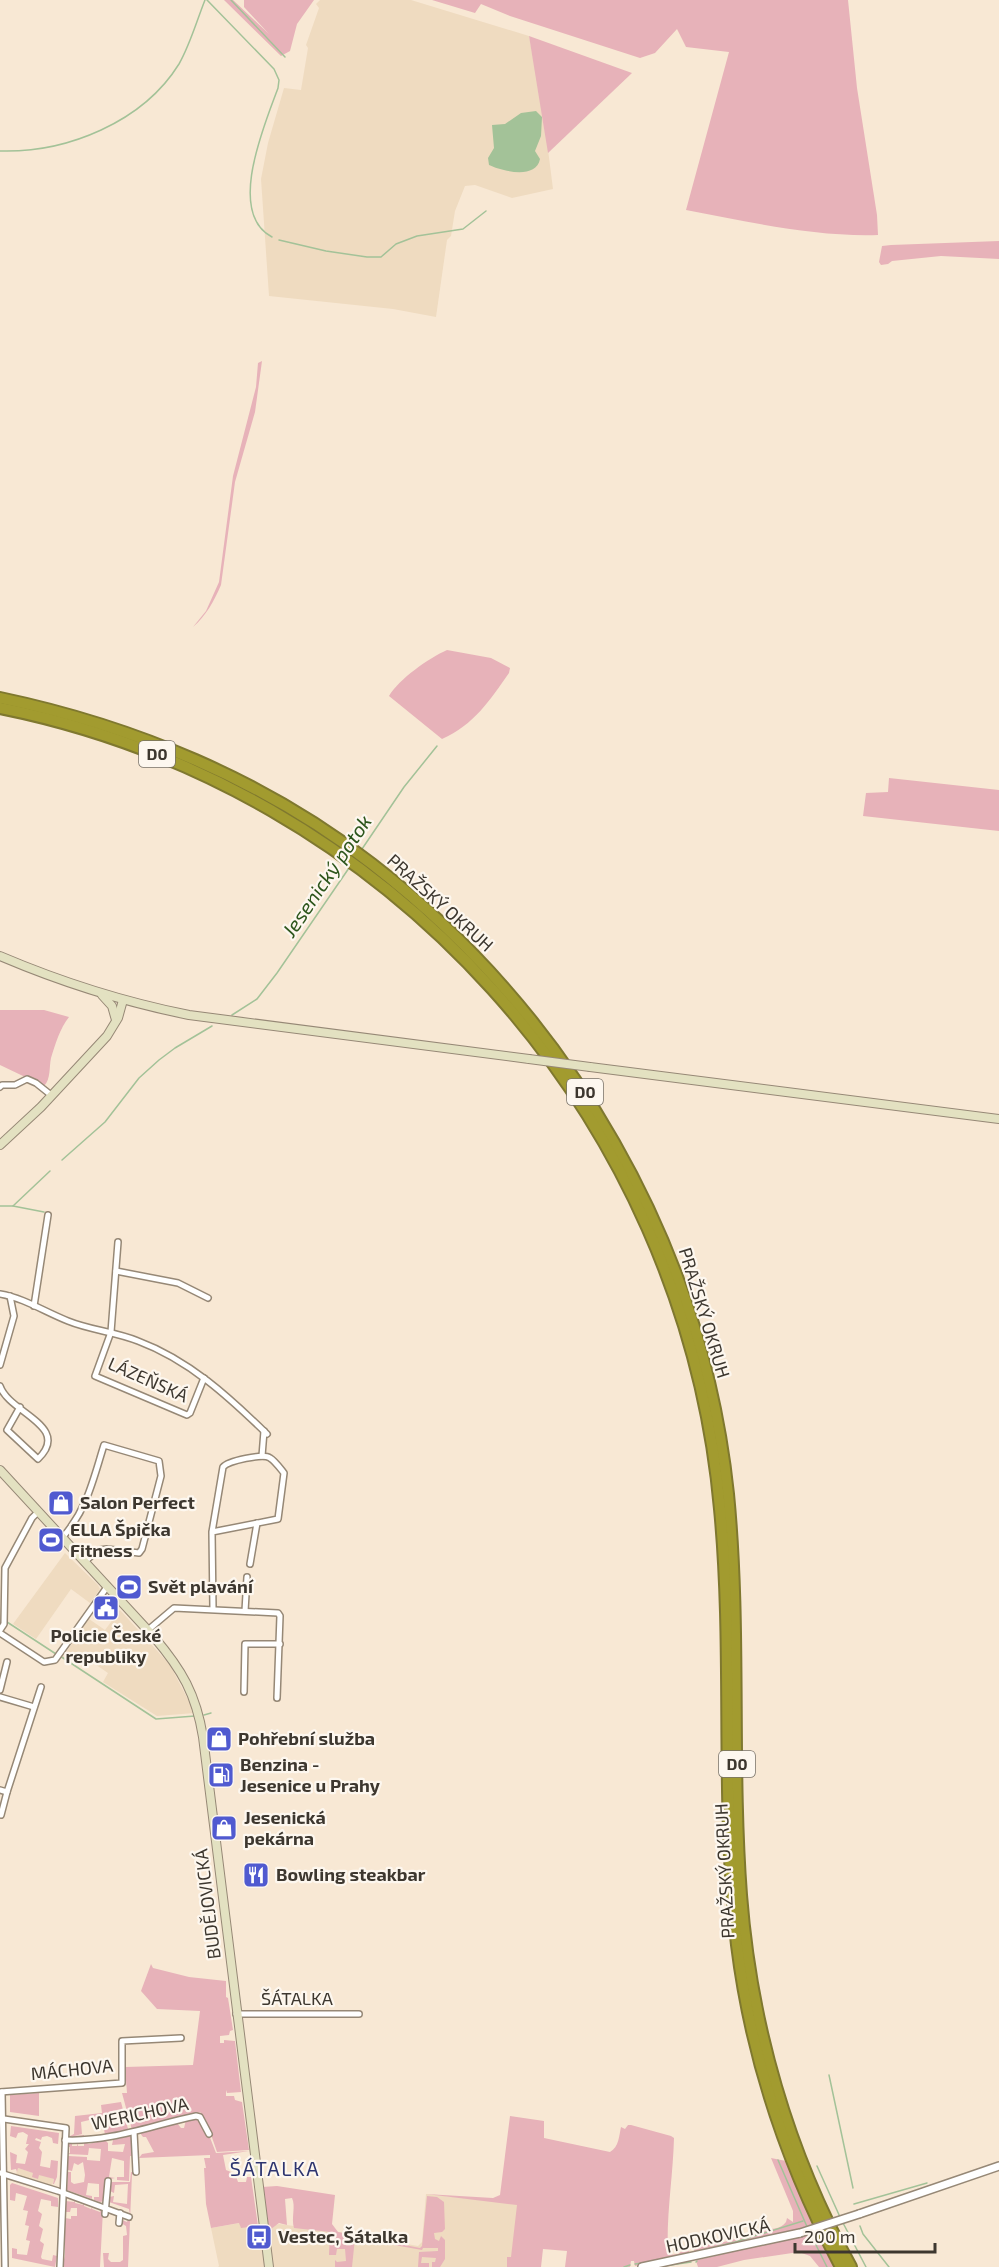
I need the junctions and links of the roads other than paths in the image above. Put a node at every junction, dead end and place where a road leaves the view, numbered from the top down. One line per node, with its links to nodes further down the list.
1 (0, 698): 3 (highway, PRAŽSKÝ OKRUH / D0)
2 (0, 708): 3 (highway, PRAŽSKÝ OKRUH / D0)
3 (339, 846): 4 (highway, PRAŽSKÝ OKRUH / D0)
4 (367, 867): 72 (highway, PRAŽSKÝ OKRUH / D0); 73 (highway, PRAŽSKÝ OKRUH / D0)
5 (0, 956): 6 (main road)
6 (98, 992): 7 (main road); 8 (main road)
7 (123, 1000): 8 (main road); 11 (main road, bridge)
8 (116, 1022): 10 (main road)
9 (0, 1087): 10 (street)
10 (51, 1095): 12 (main road)
11 (999, 1119)
12 (0, 1145)
13 (48, 1215): 19 (street)
14 (118, 1242): 15 (street)
15 (116, 1271): 18 (street); 20 (street)
16 (0, 1294): 17 (street)
17 (10, 1296): 19 (street); 21 (street)
18 (208, 1298)
19 (34, 1306): 20 (street)
20 (111, 1332): 22 (street, LÁZEŇSKÁ); 22 (street, LÁZEŇSKÁ)
21 (0, 1365)
22 (204, 1378): 25 (street, LÁZEŇSKÁ)
23 (0, 1386): 24 (street)
24 (20, 1407): 24 (street)
25 (262, 1456): 28 (street); 29 (street)
26 (0, 1470): 27 (main road, BUDĚJOVICKÁ)
27 (38, 1512): 30 (main road, BUDĚJOVICKÁ); 37 (street)
28 (257, 1523): 29 (street); 32 (street)
29 (212, 1532): 35 (street)
30 (62, 1538): 31 (main road, BUDĚJOVICKÁ); 31 (street)
31 (84, 1562): 34 (main road, BUDĚJOVICKÁ)
32 (250, 1564)
33 (247, 1577): 36 (street)
34 (107, 1587): 38 (main road, BUDĚJOVICKÁ); 39 (street)
35 (213, 1609): 36 (street); 38 (street)
36 (245, 1611): 40 (street)
37 (3, 1616): 39 (street)
38 (148, 1630): 51 (main road, BUDĚJOVICKÁ)
39 (0, 1632)
40 (280, 1644): 44 (street); 46 (street)
41 (7, 1662): 43 (street)
42 (41, 1687): 47 (street)
43 (0, 1690)
44 (244, 1692)
45 (0, 1697): 47 (street)
46 (276, 1698)
47 (34, 1707): 49 (street)
48 (0, 1790): 49 (street)
49 (7, 1792): 50 (street)
50 (2, 1815)
51 (236, 2014): 52 (street, ŠÁTALKA); 70 (main road, BUDĚJOVICKÁ)
52 (359, 2014)
53 (181, 2038): 54 (street, MÁCHOVA)
54 (1, 2092): 55 (street)
55 (4, 2119): 58 (street); 61 (street)
56 (134, 2132): 57 (street, WERICHOVA); 58 (street, WERICHOVA); 60 (street)
57 (209, 2134)
58 (65, 2140): 63 (street)
59 (999, 2166): 71 (street, HODKOVICKÁ, bridge)
60 (136, 2172)
61 (1, 2174): 63 (street); 68 (street)
62 (108, 2181): 64 (street)
63 (63, 2193): 64 (street); 69 (street)
64 (106, 2211): 65 (street)
65 (120, 2213): 66 (street); 67 (street)
66 (129, 2217)
67 (119, 2223)
68 (2, 2267)
69 (60, 2267)
70 (269, 2267)
71 (642, 2267)
72 (841, 2267)
73 (851, 2267)

